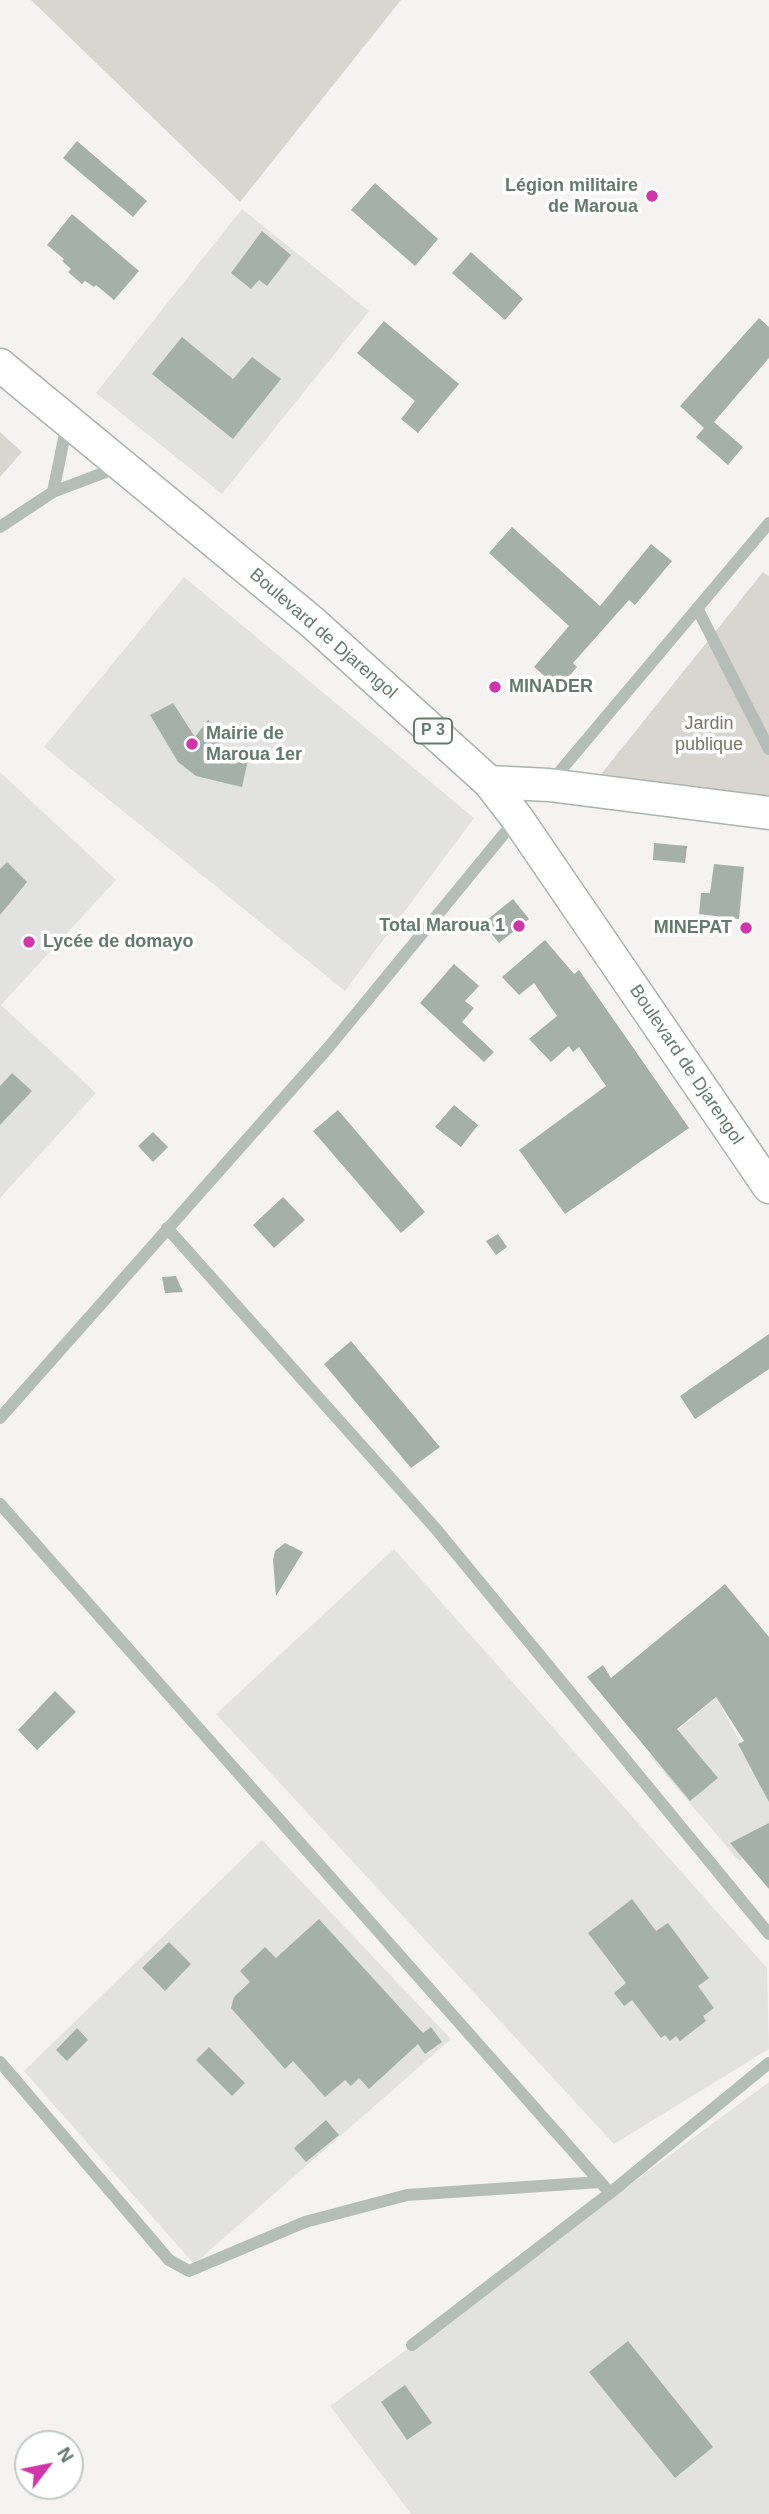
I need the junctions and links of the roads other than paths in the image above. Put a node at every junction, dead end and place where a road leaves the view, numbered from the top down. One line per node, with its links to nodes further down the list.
1 (0, 365): 2 (main road, Boulevard de Djarengol / P 3)
2 (68, 420): 3 (main road, Boulevard de Djarengol / P 3); 4 (street)
3 (123, 466): 4 (street); 9 (main road, Boulevard de Djarengol / P 3)
4 (53, 492): 6 (street)
5 (769, 523): 7 (street)
6 (0, 527)
7 (696, 608): 8 (street); 10 (street)
8 (769, 749)
9 (489, 782): 10 (main road); 12 (main road, Boulevard de Djarengol / P 3)
10 (549, 785): 11 (main road)
11 (769, 813)
12 (517, 818): 13 (main road, Boulevard de Djarengol / P 3); 14 (street)
13 (769, 1187)
14 (167, 1228): 15 (street); 17 (street)
15 (0, 1418)
16 (0, 1504): 20 (street)
17 (769, 1934)
18 (0, 2062): 20 (street)
19 (769, 2063): 21 (street)
20 (600, 2182): 21 (street)
21 (610, 2193): 22 (street)
22 (412, 2345)

